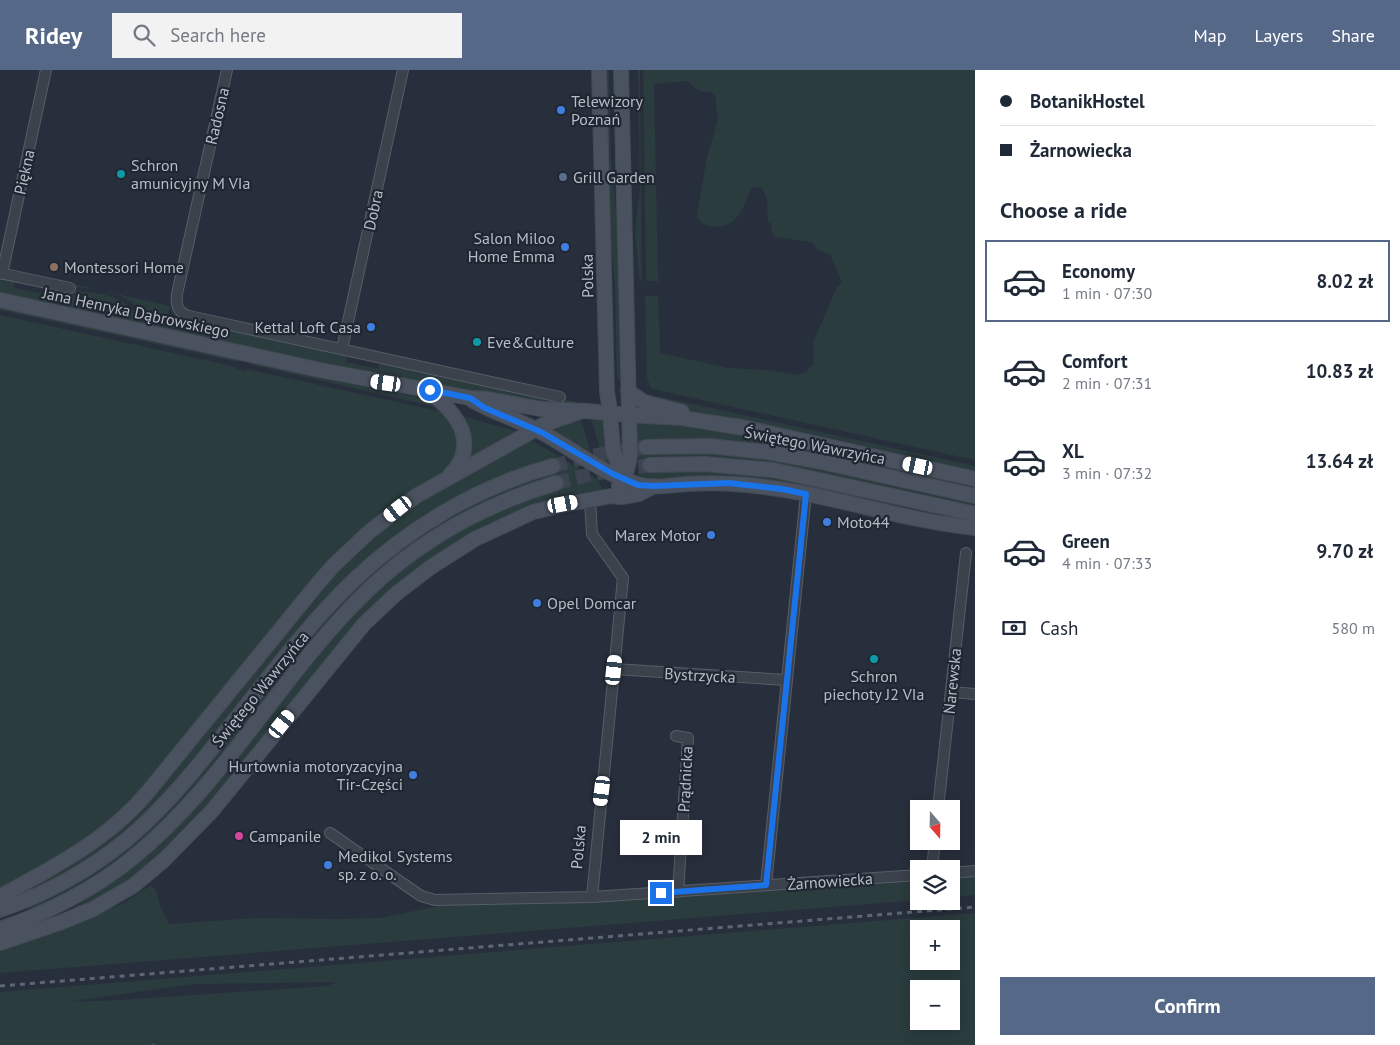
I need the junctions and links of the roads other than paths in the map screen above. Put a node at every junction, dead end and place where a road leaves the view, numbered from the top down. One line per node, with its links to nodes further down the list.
1 (46, 70): 6 (street, Piękna)
2 (227, 70): 9 (street, Radosna)
3 (403, 70): 10 (street, Dobra)
4 (599, 70): 13 (main road, Polska)
5 (620, 70): 12 (main road)
6 (1, 273): 7 (street, Jana Henryka Dąbrowskiego)
7 (70, 288)
8 (0, 300): 11 (main road, Jana Henryka Dąbrowskiego)
9 (178, 309): 10 (street, Jana Henryka Dąbrowskiego)
10 (342, 349): 14 (street, Jana Henryka Dąbrowskiego)
11 (421, 388): 15 (main road, Jana Henryka Dąbrowskiego); 24 (main road)
12 (628, 391): 18 (main road); 19 (main road)
13 (607, 392): 16 (main road); 17 (main road, Polska)
14 (560, 397)
15 (470, 398): 16 (main road, Jana Henryka Dąbrowskiego); 20 (main road, Jana Henryka Dąbrowskiego)
16 (585, 411): 17 (main road, Jana Henryka Dąbrowskiego); 20 (main road)
17 (611, 414): 18 (main road, Jana Henryka Dąbrowskiego); 25 (main road, Polska)
18 (629, 415): 19 (main road, Jana Henryka Dąbrowskiego); 25 (main road)
19 (744, 428): 26 (main road)
20 (536, 429): 24 (main road); 25 (main road, Jana Henryka Dąbrowskiego)
21 (646, 447): 31 (main road, Świętego Wawrzyńca)
22 (650, 465): 33 (main road, Świętego Wawrzyńca)
23 (553, 466): 50 (main road, Świętego Wawrzyńca)
24 (448, 478): 48 (main road)
25 (624, 479): 28 (main road, Jana Henryka Dąbrowskiego); 30 (main road)
26 (975, 479)
27 (556, 483): 51 (main road, Świętego Wawrzyńca)
28 (654, 486): 29 (main road); 30 (main road)
29 (806, 494): 34 (main road); 37 (street)
30 (610, 496): 32 (main road)
31 (975, 496)
32 (590, 500): 36 (street, Polska); 52 (main road)
33 (975, 514)
34 (975, 529)
35 (966, 553): 38 (street, Narewska)
36 (614, 670): 37 (street, Bystrzycka); 49 (street, Polska)
37 (786, 680): 46 (street)
38 (951, 692): 39 (street); 41 (street, Narewska)
39 (975, 694)
40 (676, 736): 47 (street, Prądnicka)
41 (939, 800)
42 (330, 833): 49 (street)
43 (975, 871): 44 (street)
44 (960, 872)
45 (910, 876): 46 (street, Żarnowiecka)
46 (766, 885): 47 (street, Żarnowiecka)
47 (678, 892): 49 (street, Żarnowiecka)
48 (0, 896)
49 (592, 897)
50 (0, 910)
51 (0, 929)
52 (0, 943)

